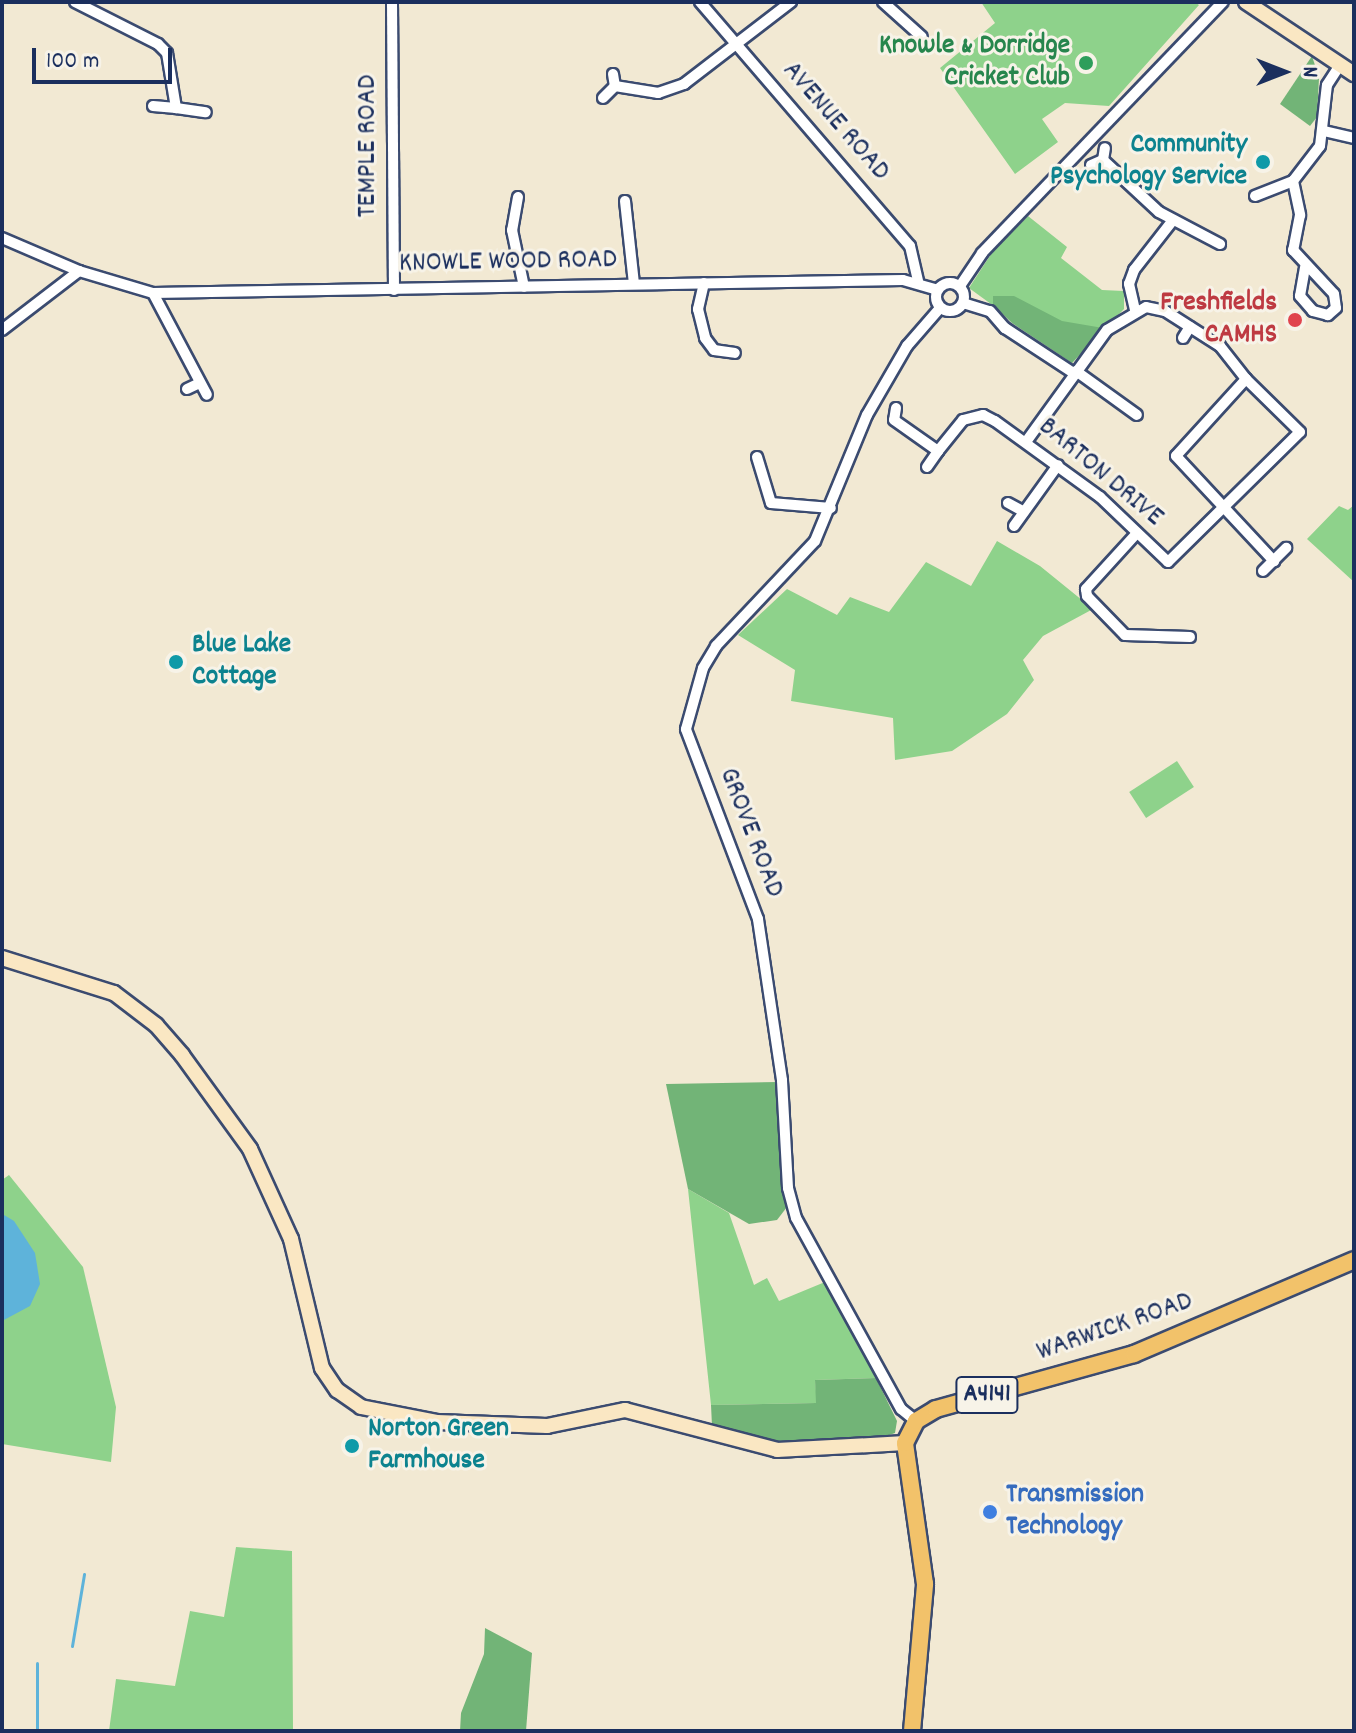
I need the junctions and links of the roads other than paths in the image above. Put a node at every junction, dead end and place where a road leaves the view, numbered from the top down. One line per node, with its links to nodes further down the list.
1 (75, 2): 16 (street)
2 (392, 2): 37 (street, TEMPLE ROAD)
3 (700, 2): 9 (street, AVENUE ROAD)
4 (791, 2): 9 (street)
5 (883, 2): 8 (street)
6 (1223, 2): 35 (street)
7 (1246, 2): 10 (street)
8 (922, 37)
9 (738, 46): 13 (street); 32 (street, AVENUE ROAD)
10 (1340, 65): 12 (street); 18 (street)
11 (613, 74): 13 (street)
12 (1354, 74)
13 (615, 86): 14 (street)
14 (603, 98)
15 (153, 106): 16 (street)
16 (176, 108): 17 (street)
17 (206, 112)
18 (1324, 131): 19 (street); 23 (street)
19 (1354, 138)
20 (1105, 148): 21 (street)
21 (1103, 160): 22 (street); 27 (street)
22 (1091, 165)
23 (1293, 181): 24 (street); 30 (street)
24 (1255, 196)
25 (518, 197): 36 (street)
26 (625, 201): 34 (street)
27 (1173, 220): 29 (street); 42 (street)
28 (2, 238): 31 (street, KNOWLE WOOD ROAD)
29 (1220, 244)
30 (1305, 267): 30 (street)
31 (79, 271): 39 (street, KNOWLE WOOD ROAD); 44 (street)
32 (918, 281): 33 (street, KNOWLE WOOD ROAD); 38 (street, KNOWLE WOOD ROAD)
33 (704, 283): 34 (street, KNOWLE WOOD ROAD); 46 (street)
34 (634, 284): 36 (street, KNOWLE WOOD ROAD)
35 (960, 286): 38 (street); 40 (street)
36 (524, 287): 37 (street, KNOWLE WOOD ROAD)
37 (394, 290): 39 (street, KNOWLE WOOD ROAD)
38 (938, 290): 41 (street)
39 (153, 293): 49 (street)
40 (963, 303): 41 (street); 47 (street)
41 (940, 308): 61 (street, GROVE ROAD)
42 (1135, 310): 43 (street); 47 (street)
43 (1190, 327): 45 (street); 48 (street)
44 (2, 330)
45 (1183, 338)
46 (735, 353)
47 (1076, 372): 53 (street); 54 (street)
48 (1246, 379): 60 (street); 60 (street)
49 (200, 383): 50 (street); 51 (street)
50 (187, 389)
51 (207, 395)
52 (896, 408): 55 (street)
53 (1137, 415)
54 (1026, 442): 55 (street, BARTON DRIVE); 57 (street, BARTON DRIVE)
55 (938, 451): 58 (street, BARTON DRIVE)
56 (757, 457): 61 (street)
57 (1058, 465): 62 (street); 64 (street, BARTON DRIVE)
58 (927, 467)
59 (1008, 503): 62 (street)
60 (1223, 506): 64 (street, BARTON DRIVE); 66 (street)
61 (831, 508): 71 (street, GROVE ROAD)
62 (1024, 512): 63 (street)
63 (1014, 526)
64 (1137, 533): 68 (street)
65 (1286, 548): 66 (street)
66 (1274, 561): 67 (street)
67 (1263, 571)
68 (1190, 637)
69 (2, 958): 72 (street)
70 (1354, 1260): 71 (main road, WARWICK ROAD / A4141)
71 (916, 1421): 72 (main road, A4141)
72 (905, 1443): 73 (main road)
73 (912, 1731)

